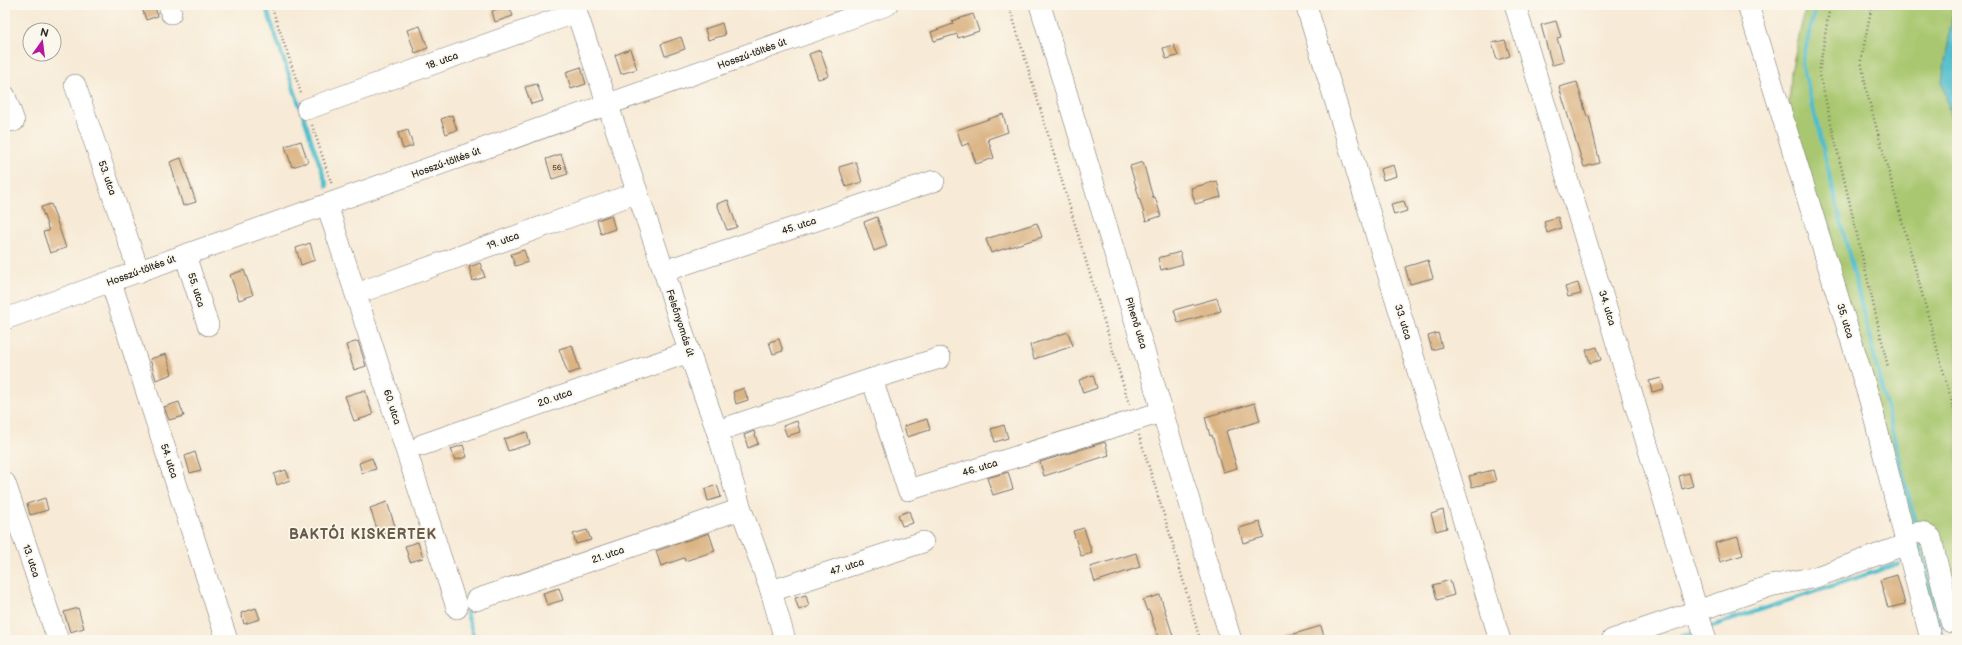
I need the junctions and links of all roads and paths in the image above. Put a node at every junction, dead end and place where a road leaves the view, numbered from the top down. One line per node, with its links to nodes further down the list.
1 (887, 5): 12 (street, Hosszú-töltés út)
2 (1009, 5): 30 (path)
3 (1040, 5): 29 (street, Pihenő utca)
4 (1306, 5): 47 (street, 33. utca)
5 (1515, 5): 40 (street, 34. utca)
6 (1748, 5): 36 (street, 35. utca)
7 (1830, 5): 27 (path)
8 (1872, 5): 31 (path)
9 (576, 9): 12 (street, Felsőnyomás út); 13 (street, 18. utca)
10 (75, 85): 20 (street, 53. utca)
11 (5, 96): 14 (street)
12 (608, 105): 16 (street, Felsőnyomás út); 17 (street, Hosszú-töltés út)
13 (307, 109)
14 (14, 121)
15 (934, 181): 19 (street, 45. utca)
16 (636, 193): 19 (street, Felsőnyomás út); 22 (street, 19. utca)
17 (327, 205): 18 (street, Hosszú-töltés út); 39 (street, 60. utca)
18 (185, 255): 20 (street, Hosszú-töltés út); 24 (street, 55. utca)
19 (664, 271): 25 (street, Felsőnyomás út)
20 (139, 272): 21 (street, Hosszú-töltés út)
21 (111, 282): 23 (street, Hosszú-töltés út); 43 (street, 54. utca)
22 (369, 289)
23 (5, 319)
24 (208, 325)
25 (689, 352): 32 (street, Felsőnyomás út); 33 (street, 20. utca)
26 (940, 358): 28 (street)
27 (1888, 367)
28 (872, 379): 30 (street, 46. utca); 32 (street)
29 (1162, 412): 30 (street, 46. utca); 46 (street, Pihenő utca)
30 (1134, 421): 45 (path)
31 (1957, 421)
32 (717, 431): 35 (street, Felsőnyomás út)
33 (422, 445)
34 (5, 483): 42 (street, 13. utca)
35 (741, 509): 38 (street, Felsőnyomás út); 39 (street, 21. utca)
36 (1906, 539): 40 (street); 41 (street); 50 (street, 35. utca)
37 (922, 542): 38 (street, 47. utca)
38 (771, 592): 44 (street, Felsőnyomás út)
39 (466, 604)
40 (1698, 611): 48 (street); 49 (street, 34. utca)
41 (1957, 623)
42 (58, 640)
43 (228, 640)
44 (785, 640)
45 (1200, 640)
46 (1231, 640)
47 (1500, 640)
48 (1612, 640)
49 (1706, 640)
50 (1930, 640)

